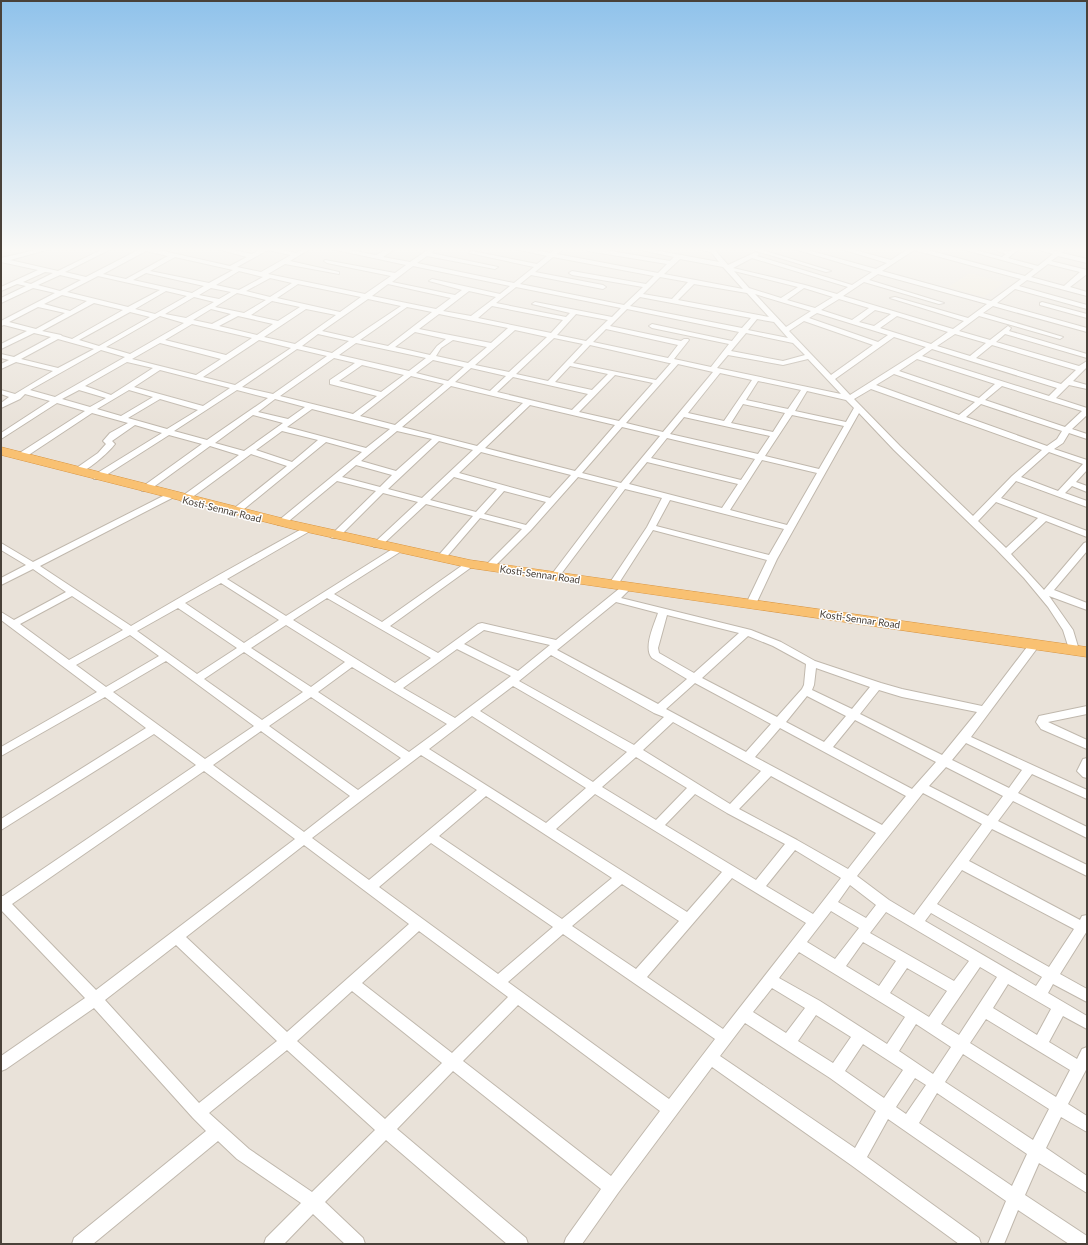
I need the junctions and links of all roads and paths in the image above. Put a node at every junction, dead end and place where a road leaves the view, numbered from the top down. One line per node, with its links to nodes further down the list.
1 (34, 307): 57 (street)
2 (47, 307): 38 (street)
3 (82, 307): 38 (street)
4 (117, 307): 33 (street)
5 (133, 307): 33 (street)
6 (172, 307): 45 (street)
7 (209, 307): 39 (street); 54 (street)
8 (259, 307): 47 (street)
9 (304, 307): 58 (street)
10 (311, 307): 40 (street)
11 (350, 307): 40 (street)
12 (403, 307): 84 (street)
13 (416, 307): 37 (street)
14 (444, 307): 37 (street)
15 (486, 307): 49 (street)
16 (506, 307): 35 (street)
17 (531, 307): 35 (street)
18 (553, 307): 36 (street)
19 (626, 307): 41 (street); 51 (street)
20 (705, 307): 48 (street)
21 (765, 307): 55 (street)
22 (808, 307): 34 (street)
23 (823, 307): 34 (street)
24 (873, 307): 31 (street)
25 (924, 307): 32 (street)
26 (934, 307): 32 (street)
27 (987, 307): 43 (street)
28 (1006, 307): 44 (street)
29 (1038, 307): 44 (street)
30 (1054, 307): 46 (street)
31 (876, 308): 42 (street); 56 (street)
32 (931, 309): 53 (street)
33 (128, 310): 45 (street); 82 (street)
34 (818, 310): 52 (street); 56 (street)
35 (527, 311): 50 (street)
36 (575, 311): 50 (street); 51 (street)
37 (438, 312): 49 (street); 66 (street)
38 (71, 313): 70 (street)
39 (236, 314): 47 (street); 62 (street)
40 (340, 314): 72 (street)
41 (663, 314): 60 (street); 67 (street)
42 (896, 314): 65 (street); 71 (street)
43 (978, 314): 53 (street); 59 (street)
44 (1030, 314): 61 (street)
45 (158, 315): 54 (street); 96 (street)
46 (1086, 315)
47 (245, 316): 58 (street)
48 (755, 317): 55 (street); 67 (street)
49 (472, 319): 63 (street)
50 (567, 319): 78 (street)
51 (614, 319): 64 (street)
52 (805, 319): 68 (street); 90 (street)
53 (969, 320): 71 (street)
54 (188, 321): 62 (street); 83 (street)
55 (778, 321): 68 (street)
56 (854, 322): 65 (street)
57 (2, 323): 70 (street)
58 (280, 324): 80 (street)
59 (1014, 324): 73 (street); 79 (street)
60 (652, 326): 74 (street); 76 (street)
61 (1073, 326): 69 (street); 79 (street)
62 (212, 327): 80 (street)
63 (514, 327): 78 (street); 92 (street)
64 (604, 327): 76 (street); 87 (street)
65 (876, 328): 75 (street)
66 (414, 330): 81 (street); 97 (street)
67 (744, 330): 85 (street); 88 (street)
68 (786, 330): 85 (street)
69 (1087, 330)
70 (35, 331): 77 (street); 94 (street)
71 (952, 331): 86 (street); 93 (street)
72 (316, 332): 84 (street); 95 (street)
73 (1005, 332): 86 (street); 91 (street)
74 (691, 334): 88 (street); 89 (street)
75 (894, 334): 90 (street); 93 (street)
76 (644, 335): 89 (street)
77 (59, 336): 82 (street); 107 (street)
78 (553, 336): 87 (street); 121 (street)
79 (1060, 337): 91 (street)
80 (258, 338): 95 (street); 106 (street)
81 (451, 338): 92 (street); 104 (street)
82 (74, 340): 96 (street)
83 (158, 340): 103 (street); 106 (street)
84 (354, 340): 97 (street); 100 (street)
85 (795, 340): 101 (street)
86 (991, 342): 108 (street); 114 (street)
87 (588, 343): 109 (street); 111 (street)
88 (734, 343): 98 (street)
89 (683, 344): 109 (street)
90 (879, 345): 123 (street)
91 (1051, 345): 102 (street)
92 (493, 346): 112 (street)
93 (931, 346): 105 (street); 108 (street)
94 (1, 347)
95 (296, 347): 100 (street); 133 (street)
96 (103, 348): 103 (street); 117 (street)
97 (390, 348): 104 (street)
98 (726, 352): 101 (street); 116 (street)
99 (1, 356): 107 (street)
100 (330, 356): 110 (street); 144 (street)
101 (809, 356): 123 (street)
102 (1087, 356)
103 (128, 357): 115 (street); 131 (street)
104 (432, 357): 112 (street); 120 (street)
105 (917, 357): 118 (street); 127 (street)
106 (227, 358): 122 (street)
107 (15, 359): 113 (street); 117 (street)
108 (971, 359): 129 (street)
109 (672, 361): 116 (street); 125 (street)
110 (359, 363): 120 (street); 140 (street)
111 (570, 364): 119 (street); 126 (street)
112 (471, 366): 121 (street); 128 (street)
113 (1, 367)
114 (1084, 367): 129 (street)
115 (159, 368): 122 (street); 132 (street)
116 (715, 370): 124 (street); 161 (street)
117 (60, 371): 136 (street)
118 (894, 372): 130 (street); 149 (street)
119 (612, 373): 125 (street); 138 (street)
120 (409, 375): 128 (street); 140 (street)
121 (512, 375): 126 (street); 139 (street)
122 (196, 378): 133 (street)
123 (831, 378): 145 (street)
124 (756, 379): 135 (street); 148 (street)
125 (657, 382): 167 (street)
126 (550, 383): 138 (street)
127 (1001, 383): 146 (street); 149 (street)
128 (449, 384): 139 (street); 171 (street)
129 (1065, 384): 134 (street); 146 (street)
130 (871, 386): 145 (street); 164 (street)
131 (78, 387): 143 (street); 147 (street)
132 (127, 387): 142 (street); 143 (street)
133 (235, 388): 144 (street); 155 (street)
134 (1087, 388)
135 (805, 389): 145 (street); 158 (street)
136 (24, 391): 141 (street); 147 (street)
137 (1, 392): 141 (street)
138 (593, 393): 160 (street)
139 (491, 394): 151 (street)
140 (382, 395): 163 (street)
141 (17, 396): 152 (street)
142 (159, 396): 155 (street); 162 (street)
143 (111, 397): 156 (street)
144 (274, 398): 153 (street); 159 (street)
145 (850, 398): 154 (street)
146 (1050, 398): 157 (street)
147 (56, 400): 156 (street); 176 (street)
148 (741, 401): 158 (street); 168 (street)
149 (980, 401): 164 (street); 172 (street)
150 (1087, 402): 157 (street)
151 (528, 403): 160 (street); 181 (street)
152 (1, 406)
153 (310, 407): 163 (street); 166 (street)
154 (859, 407): 169 (street); 219 (street)
155 (204, 409): 173 (street)
156 (91, 410): 162 (street); 186 (street)
157 (1085, 410): 172 (street)
158 (790, 412): 169 (street); 175 (street)
159 (253, 413): 166 (street); 180 (street)
160 (574, 413): 167 (street)
161 (683, 414): 168 (street); 174 (street)
162 (123, 418): 165 (street)
163 (353, 418): 171 (street)
164 (960, 418): 182 (street)
165 (135, 422): 173 (street); 192 (street)
166 (288, 422): 170 (street)
167 (620, 424): 174 (street); 196 (street)
168 (726, 424): 175 (street)
169 (848, 425): 193 (street)
170 (281, 428): 179 (street); 185 (street)
171 (396, 428): 178 (street); 184 (street)
172 (1068, 430): 177 (street); 182 (street)
173 (168, 432): 180 (street); 197 (street)
174 (666, 434): 187 (street); 188 (street)
175 (774, 435): 187 (street)
176 (1, 437)
177 (1087, 437)
178 (437, 439): 181 (street); 194 (street)
179 (324, 440): 184 (street); 191 (street)
180 (208, 444): 185 (street); 204 (street)
181 (479, 450): 195 (street); 196 (street)
182 (1047, 450): 190 (street); 199 (street)
183 (1, 451): 186 (highway, Kosti-Sennar Road)
184 (367, 451): 189 (street)
185 (247, 453): 191 (street); 210 (street)
186 (21, 456): 192 (highway, Kosti-Sennar Road)
187 (761, 457): 193 (street); 200 (street)
188 (646, 459): 200 (street); 202 (street)
189 (354, 462): 194 (street); 198 (street)
190 (1087, 464): 201 (street)
191 (294, 465): 215 (street)
192 (78, 472): 197 (highway, Kosti-Sennar Road)
193 (821, 472): 223 (street)
194 (398, 474): 206 (street)
195 (453, 474): 203 (street); 213 (street)
196 (575, 474): 202 (street); 212 (street)
197 (97, 477): 204 (highway, Kosti-Sennar Road)
198 (335, 478): 206 (street); 220 (street)
199 (1015, 478): 207 (street); 211 (street)
200 (743, 483): 216 (street)
201 (1070, 483): 205 (street); 207 (street)
202 (623, 486): 209 (street); 237 (street)
203 (503, 487): 212 (street); 217 (street)
204 (145, 489): 208 (highway, Kosti-Sennar Road)
205 (1087, 489)
206 (380, 491): 213 (street); 226 (street)
207 (1060, 494): 214 (street)
208 (169, 496): 210 (highway, Kosti-Sennar Road); 235 (street)
209 (667, 497): 216 (street); 221 (street)
210 (184, 499): 215 (highway, Kosti-Sennar Road)
211 (996, 500): 218 (street); 219 (street)
212 (552, 501): 222 (street)
213 (422, 502): 217 (street); 227 (street)
214 (1087, 504)
215 (235, 512): 220 (highway, Kosti-Sennar Road)
216 (724, 512): 223 (street)
217 (479, 516): 222 (street); 232 (street)
218 (1044, 518): 225 (street); 231 (street)
219 (973, 521): 231 (street)
220 (281, 523): 224 (highway, Kosti-Sennar Road)
221 (651, 527): 233 (street); 240 (street)
222 (528, 528): 236 (street)
223 (790, 528): 233 (street)
224 (307, 529): 226 (highway, Kosti-Sennar Road); 238 (street)
225 (1087, 534)
226 (335, 536): 227 (highway, Kosti-Sennar Road)
227 (377, 545): 230 (highway, Kosti-Sennar Road)
228 (1087, 545): 243 (street)
229 (1, 546): 235 (street)
230 (397, 550): 232 (highway, Kosti-Sennar Road); 244 (street)
231 (1005, 554): 243 (street)
232 (441, 558): 234 (highway, Kosti-Sennar Road)
233 (772, 560): 247 (street)
234 (470, 564): 236 (highway, Kosti-Sennar Road); 253 (street)
235 (34, 566): 239 (street); 242 (street)
236 (489, 566): 237 (highway, Kosti-Sennar Road)
237 (555, 576): 240 (highway, Kosti-Sennar Road)
238 (220, 578): 246 (street); 251 (street)
239 (1, 582)
240 (614, 584): 241 (highway, Kosti-Sennar Road)
241 (628, 586): 245 (street); 247 (highway, Kosti-Sennar Road)
242 (72, 592): 252 (street); 254 (street)
243 (1046, 593): 248 (street); 260 (street)
244 (327, 594): 251 (street); 253 (street)
245 (614, 599): 249 (street); 258 (street)
246 (179, 604): 254 (street); 259 (street)
247 (751, 604): 257 (highway, Kosti-Sennar Road)
248 (1087, 607)
249 (663, 612): 255 (street); 268 (street)
250 (1, 615): 252 (street)
251 (285, 621): 259 (street); 263 (street)
252 (13, 624): 265 (street)
253 (383, 626): 262 (street)
254 (131, 631): 261 (street); 265 (street)
255 (747, 632): 264 (street); 268 (street)
256 (456, 644): 258 (street); 262 (street); 267 (street)
257 (1034, 645): 260 (highway, Kosti-Sennar Road); 275 (street)
258 (553, 647): 267 (street); 274 (street)
259 (245, 648): 266 (street); 273 (street)
260 (1081, 651)
261 (166, 656): 266 (street); 272 (street)
262 (438, 658): 270 (street)
263 (352, 662): 270 (street); 273 (street)
264 (811, 663): 269 (street); 271 (street)
265 (69, 665): 272 (street)
266 (198, 678): 282 (street)
267 (515, 678): 277 (street); 288 (street)
268 (694, 678): 274 (street); 280 (street)
269 (877, 686): 275 (street); 278 (street)
270 (396, 688): 281 (street)
271 (806, 691): 278 (street); 280 (street)
272 (105, 692): 283 (street); 289 (street)
273 (311, 692): 282 (street); 290 (street)
274 (658, 710): 279 (street)
275 (985, 710): 284 (street)
276 (1087, 710): 285 (street)
277 (472, 711): 281 (street); 298 (street)
278 (853, 716): 286 (street); 292 (street)
279 (670, 717): 288 (street); 291 (street)
280 (779, 723): 286 (street); 291 (street)
281 (456, 724): 287 (street)
282 (263, 725): 294 (street); 304 (street)
283 (154, 728): 294 (street); 307 (street)
284 (964, 738): 292 (street); 295 (street)
285 (1087, 745)
286 (826, 748): 301 (street)
287 (421, 749): 290 (street); 300 (street)
288 (635, 751): 298 (street); 299 (street)
289 (1, 752)
290 (409, 758): 304 (street)
291 (748, 758): 296 (street)
292 (944, 760): 301 (street); 302 (street)
293 (1087, 762): 297 (street)
294 (204, 765): 313 (street); 322 (street)
295 (1030, 768): 302 (street); 303 (street)
296 (769, 770): 305 (street); 310 (street)
297 (1087, 774)
298 (594, 788): 308 (street); 309 (street)
299 (694, 788): 305 (street); 308 (street)
300 (485, 790): 309 (street); 312 (street)
301 (918, 791): 306 (street); 310 (street)
302 (1010, 794): 306 (street); 311 (street)
303 (1087, 795)
304 (358, 796): 313 (street)
305 (731, 810): 314 (street)
306 (989, 822): 315 (street); 317 (street)
307 (1, 825)
308 (657, 826): 316 (street)
309 (547, 830): 318 (street)
310 (884, 832): 319 (street)
311 (1087, 832)
312 (430, 836): 320 (street); 331 (street)
313 (303, 838): 320 (street); 333 (street)
314 (793, 843): 319 (street); 321 (street)
315 (961, 863): 325 (street); 330 (street)
316 (731, 871): 321 (street); 326 (street)
317 (1087, 871)
318 (621, 877): 326 (street); 331 (street)
319 (850, 877): 323 (street); 324 (street)
320 (370, 887): 328 (street)
321 (758, 887): 327 (street)
322 (2, 903): 349 (street)
323 (829, 903): 327 (street); 332 (street)
324 (884, 904): 329 (street); 332 (street)
325 (929, 906): 329 (street); 339 (street)
326 (688, 920): 340 (street)
327 (815, 922): 334 (street)
328 (419, 923): 342 (street); 343 (street)
329 (916, 923): 335 (street)
330 (1085, 923): 339 (street)
331 (562, 927): 340 (street); 342 (street)
332 (864, 930): 336 (street); 337 (street)
333 (177, 937): 349 (street); 359 (street)
334 (798, 944): 337 (street); 341 (street)
335 (978, 959): 338 (street); 344 (street)
336 (905, 960): 344 (street); 345 (street)
337 (836, 967): 345 (street)
338 (1006, 975): 346 (street); 352 (street)
339 (1051, 975): 346 (street); 348 (street)
340 (637, 978): 358 (street)
341 (772, 980): 350 (street); 353 (street)
342 (498, 982): 347 (street)
343 (352, 983): 359 (street); 366 (street)
344 (958, 990): 356 (street)
345 (881, 994): 354 (street)
346 (1039, 994): 351 (street)
347 (518, 996): 366 (street); 374 (street)
348 (1087, 996)
349 (95, 999): 367 (street); 375 (street)
350 (815, 1005): 357 (street); 360 (street)
351 (1060, 1007): 355 (street); 361 (street)
352 (984, 1010): 361 (street); 362 (street)
353 (744, 1014): 358 (street); 360 (street)
354 (914, 1015): 356 (street); 363 (street)
355 (1087, 1023)
356 (931, 1026): 362 (street)
357 (861, 1035): 363 (street); 370 (street)
358 (725, 1038): 365 (street)
359 (286, 1041): 375 (street); 378 (street)
360 (788, 1043): 370 (street)
361 (1040, 1044): 369 (street)
362 (960, 1045): 371 (street); 373 (street)
363 (889, 1053): 368 (street)
364 (1087, 1054): 369 (street)
365 (710, 1057): 374 (street); 381 (street)
366 (453, 1062): 378 (street); 383 (street)
367 (1, 1064)
368 (913, 1068): 371 (street); 372 (street)
369 (1079, 1068): 373 (street)
370 (835, 1073): 372 (street)
371 (936, 1083): 376 (street); 380 (street)
372 (886, 1108): 376 (street); 381 (street)
373 (1059, 1108): 377 (street); 380 (street)
374 (670, 1109): 383 (street)
375 (198, 1113): 379 (street)
376 (909, 1124): 384 (street)
377 (1087, 1126)
378 (386, 1130): 385 (street); 389 (street)
379 (218, 1131): 385 (street); 386 (street)
380 (1036, 1152): 382 (street); 384 (street)
381 (857, 1159): 391 (street)
382 (1087, 1185)
383 (612, 1187): 390 (street)
384 (1015, 1197): 392 (street); 393 (street)
385 (313, 1202): 387 (street); 388 (street)
386 (80, 1244)
387 (272, 1244)
388 (357, 1244)
389 (520, 1244)
390 (572, 1244)
391 (973, 1244)
392 (996, 1244)
393 (1084, 1244)

